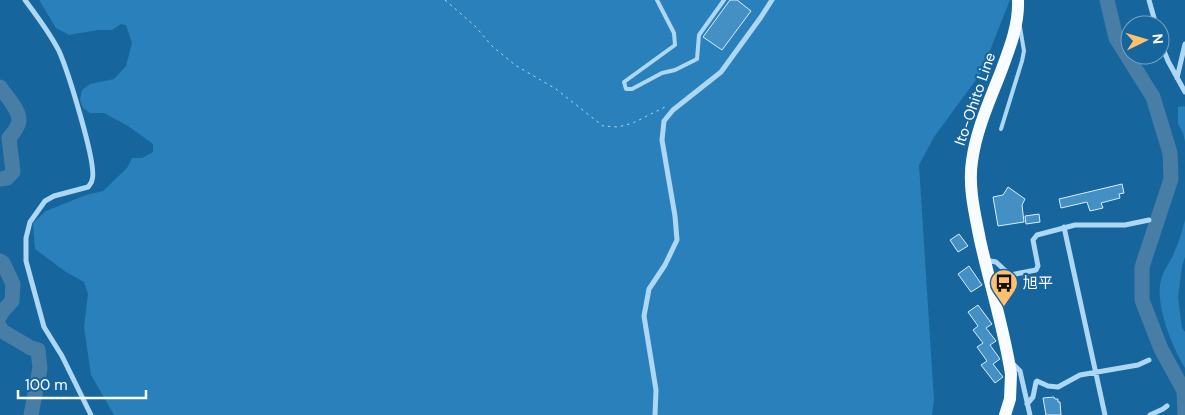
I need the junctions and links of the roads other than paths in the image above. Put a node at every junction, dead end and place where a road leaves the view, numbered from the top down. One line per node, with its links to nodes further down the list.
1 (25, 0): 22 (street)
2 (657, 0): 3 (lane)
3 (724, 0)
4 (772, 0): 23 (street)
5 (1018, 0): 7 (main road, Ito-Ohito Line)
6 (1149, 0): 8 (street)
7 (1017, 15): 13 (lane); 16 (main road, Ito-Ohito Line)
8 (1153, 15)
9 (1185, 44): 11 (street)
10 (1170, 63): 11 (street)
11 (1177, 79): 12 (street)
12 (1185, 92)
13 (1001, 128)
14 (1149, 220): 15 (street)
15 (1064, 227): 16 (street); 19 (street)
16 (985, 260): 17 (main road, Ito-Ohito Line)
17 (1009, 360): 20 (street); 24 (main road, Ito-Ohito Line)
18 (1149, 360): 19 (street)
19 (1095, 372): 20 (street); 26 (street)
20 (1028, 404): 25 (street)
21 (1167, 406): 27 (street)
22 (91, 415)
23 (655, 415)
24 (1005, 415)
25 (1030, 415)
26 (1105, 415)
27 (1150, 415)

